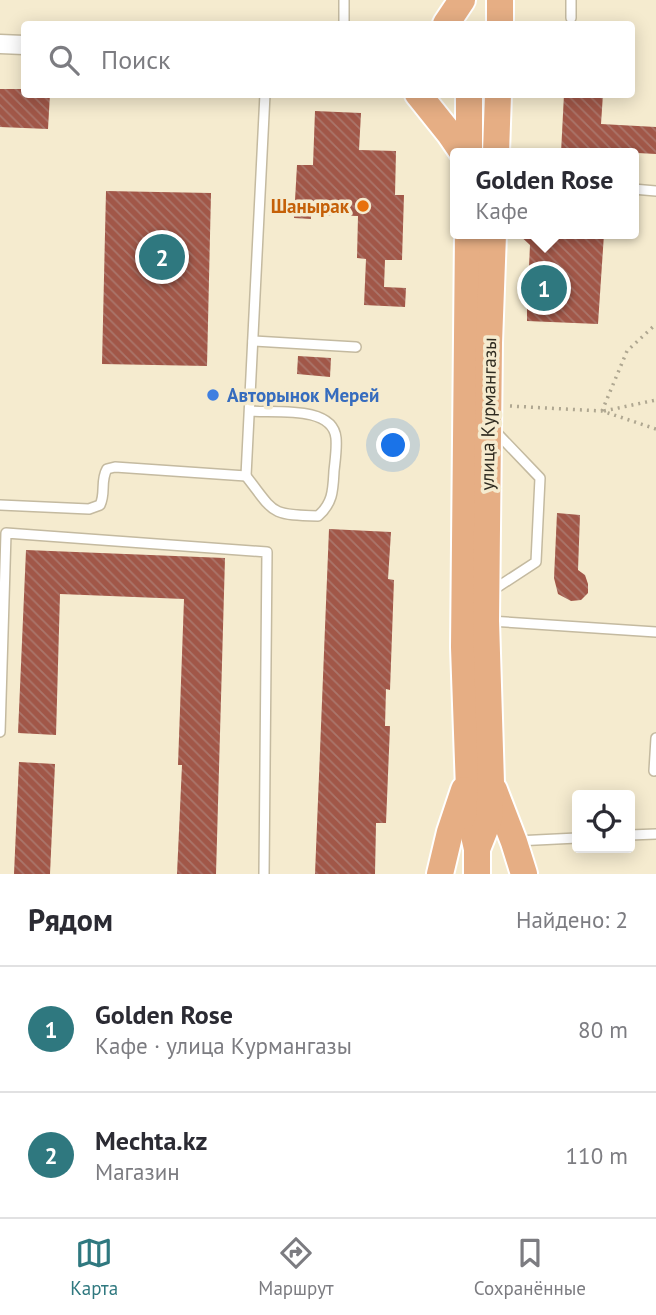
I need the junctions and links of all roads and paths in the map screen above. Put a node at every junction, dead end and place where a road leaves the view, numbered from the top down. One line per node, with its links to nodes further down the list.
1 (344, 0): 7 (lane)
2 (462, 0): 8 (main road)
3 (470, 0): 9 (main road)
4 (500, 0): 10 (main road)
5 (571, 0): 6 (lane)
6 (571, 18)
7 (344, 21)
8 (448, 21)
9 (470, 21)
10 (499, 21)
11 (0, 44): 12 (street)
12 (21, 46)
13 (265, 98): 24 (lane)
14 (421, 98): 17 (main road)
15 (469, 98): 18 (main road)
16 (498, 98): 19 (main road)
17 (460, 148)
18 (469, 148)
19 (496, 148)
20 (470, 239): 22 (main road, улица Курмангазы)
21 (491, 239): 22 (main road, улица Курмангазы)
22 (480, 267): 29 (main road, улица Курмангазы); 29 (main road, улица Курмангазы)
23 (656, 324): 28 (path)
24 (253, 341): 25 (lane); 27 (lane)
25 (356, 347)
26 (656, 400): 28 (path)
27 (250, 411): 31 (lane); 31 (lane)
28 (602, 411): 29 (path); 30 (path)
29 (483, 425): 33 (main road, улица Курмангазы); 33 (lane)
30 (656, 429)
31 (246, 476): 32 (lane)
32 (0, 505)
33 (475, 608): 34 (lane); 38 (main road, улица Курмангазы)
34 (656, 632)
35 (0, 732): 44 (lane)
36 (656, 738): 37 (lane)
37 (654, 771)
38 (480, 780): 42 (main road); 43 (main road, улица Курмангазы); 45 (main road)
39 (656, 834): 40 (lane)
40 (635, 835)
41 (572, 838): 42 (lane)
42 (514, 842): 46 (main road)
43 (477, 862)
44 (264, 874)
45 (439, 874)
46 (524, 874)

